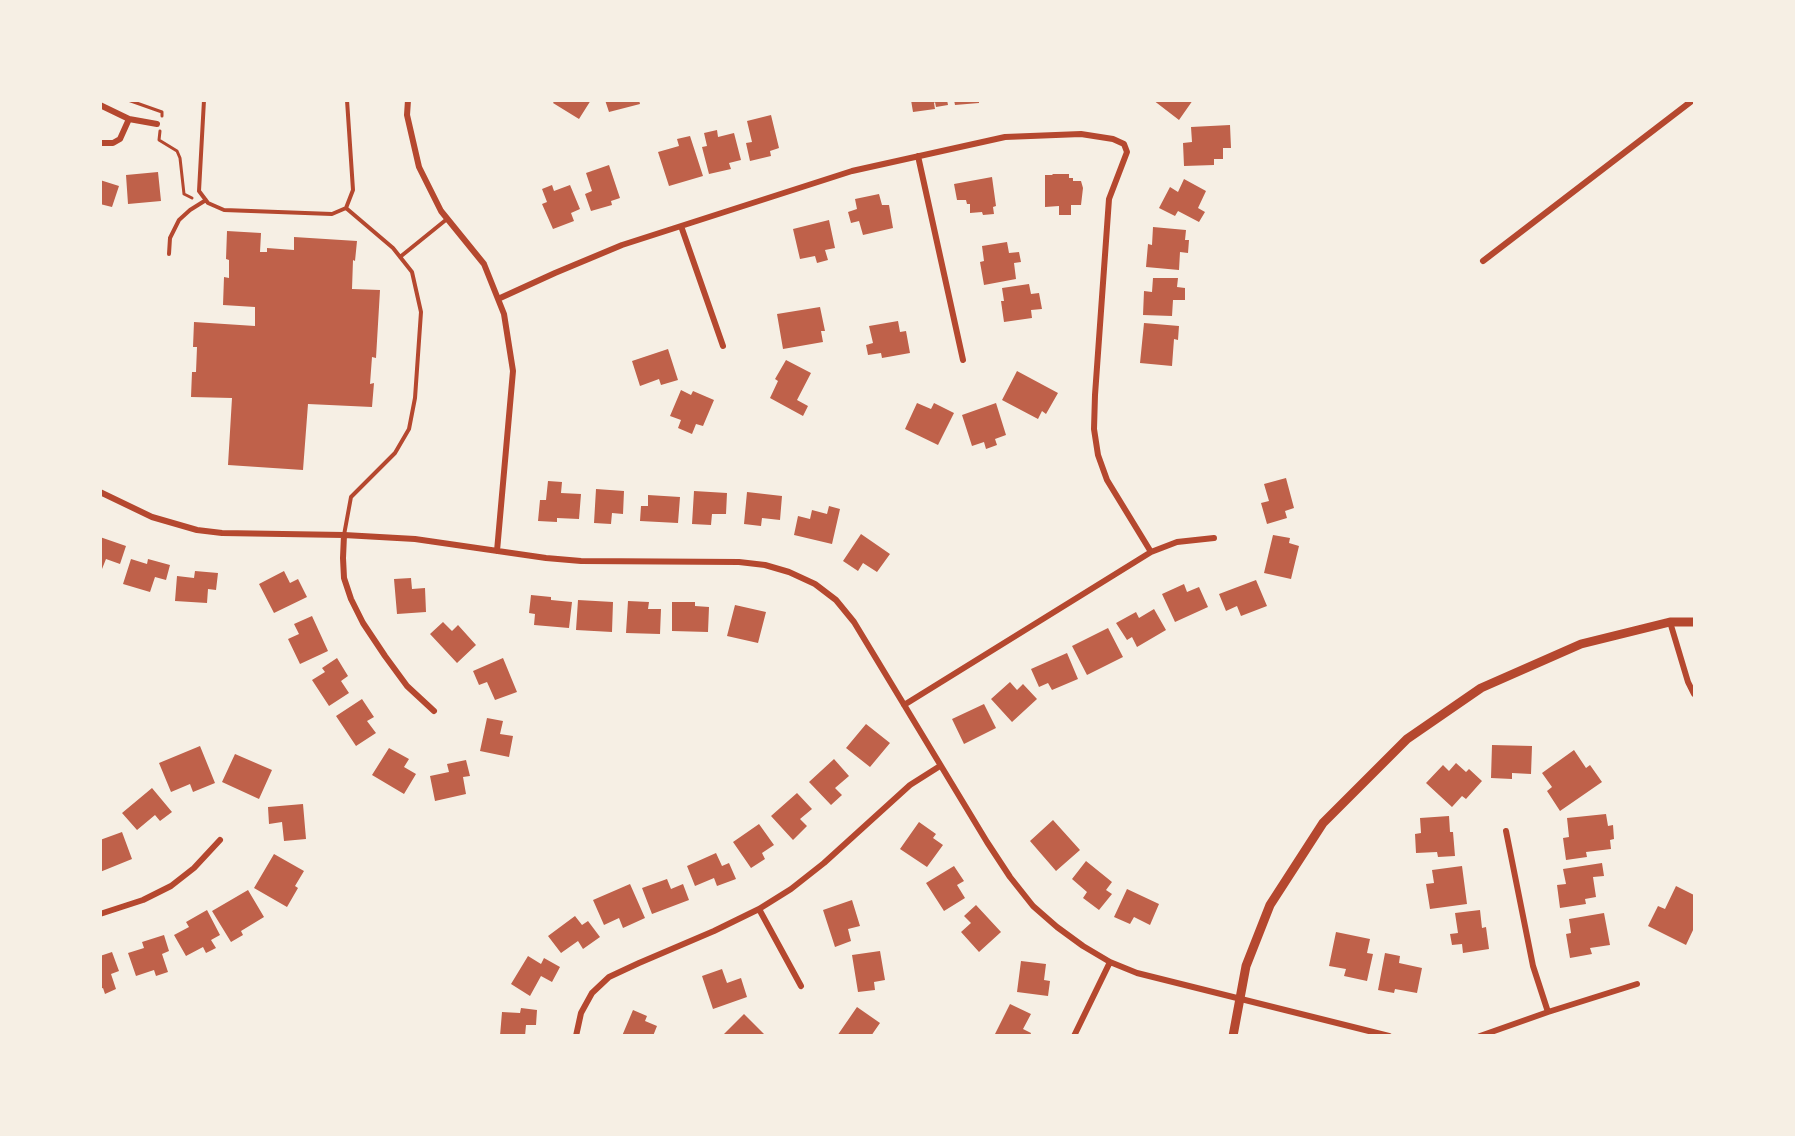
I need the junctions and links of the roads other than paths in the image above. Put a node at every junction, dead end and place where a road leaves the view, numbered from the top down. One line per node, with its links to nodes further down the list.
1 (204, 100): 10 (lane)
2 (347, 100): 11 (lane)
3 (408, 100): 12 (street)
4 (1693, 100): 16 (street)
5 (100, 105): 6 (street)
6 (129, 119): 7 (street); 8 (street)
7 (160, 124)
8 (100, 143)
9 (918, 156): 13 (street); 19 (street); 24 (street)
10 (206, 200): 11 (lane); 14 (lane)
11 (346, 207): 15 (lane)
12 (447, 219): 15 (lane); 17 (street)
13 (681, 226): 17 (street); 18 (street)
14 (169, 254)
15 (400, 257): 21 (lane)
16 (1483, 261)
17 (498, 299): 23 (street)
18 (723, 346)
19 (963, 360)
20 (100, 492): 21 (street)
21 (344, 535): 23 (street); 29 (street)
22 (1214, 538): 24 (street)
23 (497, 551): 28 (street)
24 (1151, 552): 28 (street)
25 (1670, 622): 26 (street); 27 (street); 38 (street)
26 (1695, 622)
27 (1695, 694)
28 (904, 705): 30 (street)
29 (434, 711)
30 (940, 766): 33 (street); 35 (street)
31 (1506, 831): 39 (street)
32 (220, 840): 34 (street)
33 (759, 909): 37 (street); 40 (street)
34 (100, 914)
35 (1110, 962): 38 (street); 41 (street)
36 (1637, 984): 39 (street)
37 (801, 986)
38 (1240, 998): 42 (street); 43 (street)
39 (1548, 1012): 44 (street)
40 (576, 1035)
41 (1074, 1035)
42 (1233, 1035)
43 (1389, 1035)
44 (1480, 1035)

